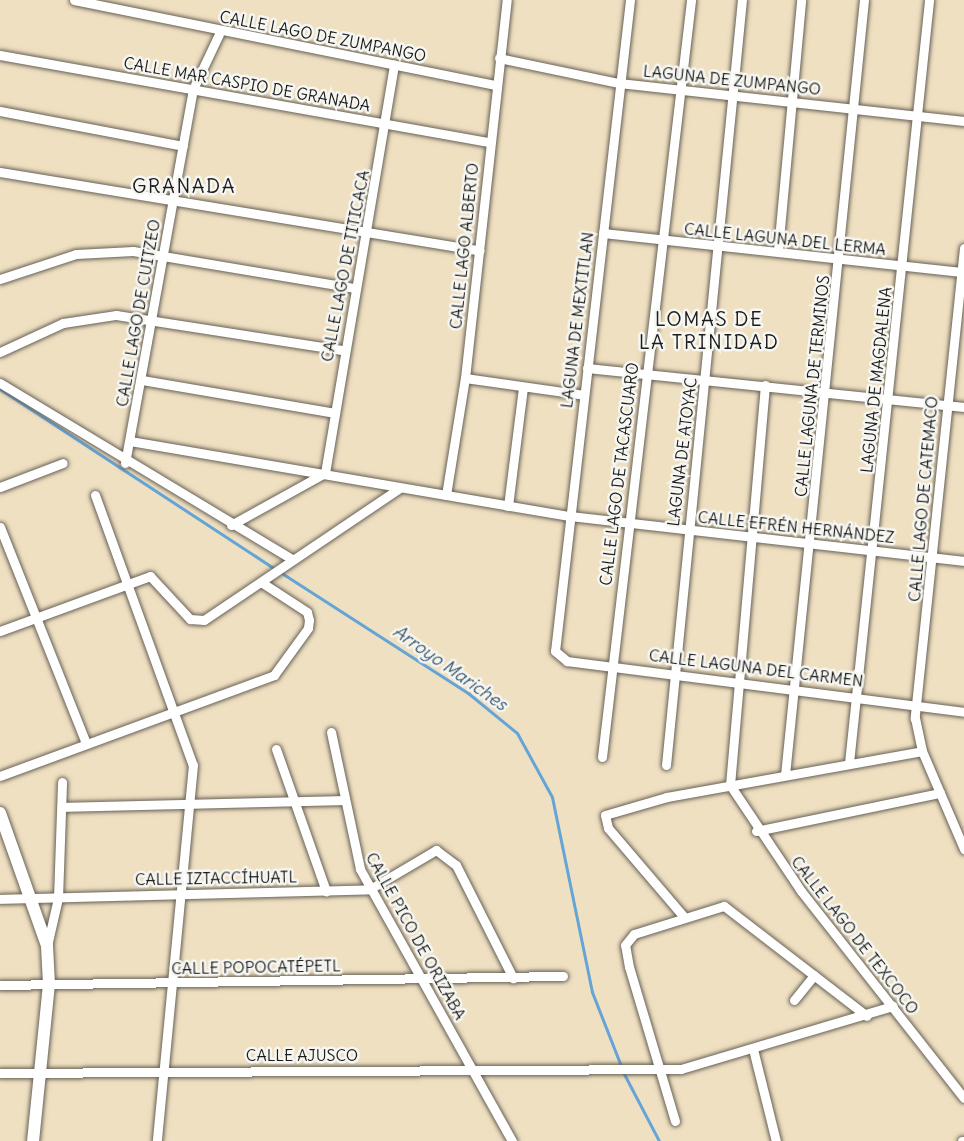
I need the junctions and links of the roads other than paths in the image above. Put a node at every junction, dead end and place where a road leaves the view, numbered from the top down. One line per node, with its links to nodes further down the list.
1 (74, 0): 9 (street, CALLE LAGO DE ZUMPANGO)
2 (507, 0): 11 (street, CALLE LAGO ALBERTO)
3 (630, 0): 13 (street, LAGUNA DE MEXTITLAN)
4 (691, 0): 16 (street, CALLE LAGO DE TACASCUARO)
5 (742, 0): 17 (street, LAGUNA DE ATOYAC)
6 (801, 0): 18 (street)
7 (864, 0): 19 (street, CALLE LAGUNA DE TERMINOS)
8 (929, 0): 21 (street, LAGUNA DE MAGDALENA)
9 (220, 32): 12 (street, CALLE LAGO DE ZUMPANGO); 15 (street, CALLE LAGO DE CUITZEO)
10 (0, 55): 15 (street, CALLE MAR CASPIO DE GRANADA)
11 (499, 58): 13 (street, LAGUNA DE ZUMPANGO); 14 (street, CALLE LAGO ALBERTO)
12 (394, 65): 14 (street, CALLE LAGO DE ZUMPANGO); 23 (street, CALLE LAGO DE TITICACA)
13 (619, 83): 16 (street, LAGUNA DE ZUMPANGO); 29 (street, LAGUNA DE MEXTITLAN)
14 (495, 85): 24 (street, CALLE LAGO ALBERTO)
15 (193, 89): 23 (street, CALLE MAR CASPIO DE GRANADA); 25 (street, CALLE LAGO DE CUITZEO)
16 (679, 91): 17 (street, LAGUNA DE ZUMPANGO); 30 (street, CALLE LAGO DE TACASCUARO)
17 (732, 95): 18 (street, LAGUNA DE ZUMPANGO); 31 (street, LAGUNA DE ATOYAC)
18 (792, 101): 19 (street, LAGUNA DE ZUMPANGO); 33 (street)
19 (855, 108): 21 (street, LAGUNA DE ZUMPANGO); 36 (street, CALLE LAGUNA DE TERMINOS)
20 (0, 111): 25 (street)
21 (917, 116): 22 (street, LAGUNA DE ZUMPANGO); 37 (street, LAGUNA DE MAGDALENA)
22 (964, 121)
23 (387, 125): 24 (street, CALLE MAR CASPIO DE GRANADA); 28 (street, CALLE LAGO DE TITICACA)
24 (490, 142): 34 (street, CALLE LAGO ALBERTO)
25 (183, 146): 27 (street, CALLE LAGO DE CUITZEO)
26 (0, 172): 27 (street)
27 (173, 200): 28 (street); 35 (street, CALLE LAGO DE CUITZEO)
28 (369, 232): 34 (street); 40 (street, CALLE LAGO DE TITICACA)
29 (603, 233): 30 (street, CALLE LAGUNA DEL LERMA); 44 (street, LAGUNA DE MEXTITLAN)
30 (662, 241): 31 (street, CALLE LAGUNA DEL LERMA); 45 (street, CALLE LAGO DE TACASCUARO)
31 (718, 246): 33 (street, CALLE LAGUNA DEL LERMA); 48 (street, LAGUNA DE ATOYAC)
32 (964, 248): 38 (street, CALLE LAGO DE CATEMACO)
33 (778, 250): 36 (street, CALLE LAGUNA DEL LERMA)
34 (480, 251): 46 (street, CALLE LAGO ALBERTO)
35 (163, 253): 39 (street); 40 (street); 41 (street, CALLE LAGO DE CUITZEO)
36 (841, 260): 37 (street, CALLE LAGUNA DEL LERMA); 52 (street, CALLE LAGUNA DE TERMINOS)
37 (902, 267): 38 (street, CALLE LAGUNA DEL LERMA); 54 (street, LAGUNA DE MAGDALENA)
38 (963, 272): 55 (street, CALLE LAGO DE CATEMACO)
39 (0, 279)
40 (355, 288): 42 (street, CALLE LAGO DE TITICACA)
41 (152, 316): 42 (street); 43 (street); 47 (street, CALLE LAGO DE CUITZEO)
42 (344, 350): 57 (street, CALLE LAGO DE TITICACA)
43 (0, 352)
44 (587, 368): 45 (street); 53 (street, LAGUNA DE MEXTITLAN)
45 (646, 374): 48 (street); 68 (street, CALLE LAGO DE TACASCUARO)
46 (465, 378): 51 (street); 65 (street, CALLE LAGO ALBERTO)
47 (142, 380): 57 (street); 58 (street, CALLE LAGO DE CUITZEO)
48 (706, 380): 50 (street); 71 (street, LAGUNA DE ATOYAC)
49 (0, 383): 60 (street)
50 (765, 385): 52 (street); 72 (street)
51 (523, 387): 53 (street); 66 (street)
52 (824, 391): 54 (street); 73 (street, CALLE LAGUNA DE TERMINOS)
53 (584, 395): 67 (street, LAGUNA DE MEXTITLAN)
54 (889, 400): 55 (street); 74 (street, LAGUNA DE MAGDALENA)
55 (947, 405): 56 (street); 75 (street, CALLE LAGO DE CATEMACO)
56 (964, 407)
57 (335, 413): 61 (street, CALLE LAGO DE TITICACA)
58 (130, 441): 60 (street, CALLE LAGO DE CUITZEO); 61 (street, CALLE EFRÉN HERNÁNDEZ)
59 (63, 463): 62 (street)
60 (125, 463): 69 (street)
61 (325, 473): 63 (street, CALLE EFRÉN HERNÁNDEZ); 69 (street)
62 (0, 487)
63 (400, 488): 65 (street, CALLE EFRÉN HERNÁNDEZ); 76 (street)
64 (95, 495): 79 (street)
65 (446, 495): 66 (street, CALLE EFRÉN HERNÁNDEZ)
66 (508, 506): 67 (street, CALLE EFRÉN HERNÁNDEZ)
67 (570, 516): 68 (street, CALLE EFRÉN HERNÁNDEZ); 82 (street, LAGUNA DE MEXTITLAN)
68 (629, 524): 71 (street, CALLE EFRÉN HERNÁNDEZ); 83 (street, CALLE LAGO DE TACASCUARO)
69 (231, 525): 76 (street)
70 (0, 527): 80 (street)
71 (687, 529): 72 (street, CALLE EFRÉN HERNÁNDEZ); 84 (street, LAGUNA DE ATOYAC)
72 (749, 536): 73 (street, CALLE EFRÉN HERNÁNDEZ); 85 (street)
73 (811, 542): 74 (street, CALLE EFRÉN HERNÁNDEZ); 86 (street, CALLE LAGUNA DE TERMINOS)
74 (873, 550): 75 (street, CALLE EFRÉN HERNÁNDEZ); 87 (street, LAGUNA DE MAGDALENA)
75 (934, 558): 77 (street, CALLE EFRÉN HERNÁNDEZ); 88 (street, CALLE LAGO DE CATEMACO)
76 (293, 560): 78 (street)
77 (964, 561)
78 (261, 582): 79 (street); 89 (street)
79 (126, 584): 80 (street); 89 (street)
80 (36, 618): 81 (street); 92 (street)
81 (0, 631)
82 (555, 644): 83 (street, CALLE LAGUNA DEL CARMEN)
83 (612, 666): 84 (street, CALLE LAGUNA DEL CARMEN); 95 (street, CALLE LAGO DE TACASCUARO)
84 (675, 674): 85 (street, CALLE LAGUNA DEL CARMEN); 97 (street, LAGUNA DE ATOYAC)
85 (735, 682): 86 (street, CALLE LAGUNA DEL CARMEN); 101 (street)
86 (795, 688): 87 (street, CALLE LAGUNA DEL CARMEN); 98 (street, CALLE LAGUNA DE TERMINOS)
87 (857, 695): 88 (street, CALLE LAGUNA DEL CARMEN); 96 (street, LAGUNA DE MAGDALENA)
88 (916, 705): 90 (street, CALLE LAGUNA DEL CARMEN); 94 (street, CALLE LAGO DE CATEMACO)
89 (175, 709): 92 (street); 105 (street)
90 (964, 712)
91 (331, 732): 103 (street, CALLE PICO DE ORIZABA)
92 (86, 743): 99 (street)
93 (276, 749): 104 (street)
94 (922, 752): 96 (street); 102 (street, CALLE LAGO DE CATEMACO)
95 (602, 757)
96 (849, 763): 98 (street)
97 (666, 765)
98 (785, 775): 101 (street)
99 (0, 776)
100 (62, 782): 106 (street)
101 (730, 785): 108 (street, CALLE LAGO DE TEXCOCO); 116 (street)
102 (940, 793): 108 (street); 109 (street, CALLE LAGO DE CATEMACO)
103 (342, 800): 104 (street); 110 (street, CALLE PICO DE ORIZABA)
104 (294, 802): 105 (street); 111 (street)
105 (190, 804): 106 (street); 112 (street)
106 (63, 807): 114 (street)
107 (0, 813): 113 (main road)
108 (756, 831): 126 (street, CALLE LAGO DE TEXCOCO)
109 (964, 849)
110 (370, 889): 111 (street, CALLE IZTACCÍHUATL); 120 (street); 121 (street, CALLE PICO DE ORIZABA)
111 (326, 891): 112 (street, CALLE IZTACCÍHUATL)
112 (181, 893): 114 (street, CALLE IZTACCÍHUATL); 122 (street)
113 (34, 898): 114 (street, CALLE IZTACCÍHUATL); 115 (street, CALLE IZTACCÍHUATL); 117 (main road)
114 (58, 898): 117 (street)
115 (0, 899)
116 (684, 917): 118 (street); 129 (street)
117 (47, 946): 123 (main road)
118 (814, 975): 125 (street); 127 (street)
119 (563, 976): 120 (street, CALLE POPOCATÉPETL)
120 (513, 978): 121 (street, CALLE POPOCATÉPETL)
121 (422, 980): 122 (street, CALLE POPOCATÉPETL); 130 (street, CALLE PICO DE ORIZABA)
122 (173, 983): 123 (street, CALLE POPOCATÉPETL); 132 (street)
123 (48, 984): 124 (street, CALLE POPOCATÉPETL); 131 (main road)
124 (0, 985)
125 (794, 1000)
126 (893, 1006): 127 (street, CALLE AJUSCO); 134 (street, CALLE LAGO DE TEXCOCO)
127 (867, 1016): 128 (street, CALLE AJUSCO)
128 (753, 1049): 129 (street, CALLE AJUSCO); 139 (street)
129 (657, 1068): 130 (street, CALLE AJUSCO); 135 (street)
130 (474, 1069): 132 (street, CALLE AJUSCO); 138 (street, CALLE PICO DE ORIZABA)
131 (41, 1072): 132 (street, CALLE AJUSCO); 133 (street, CALLE AJUSCO); 136 (main road)
132 (164, 1072): 137 (street)
133 (0, 1073)
134 (964, 1098)
135 (675, 1121)
136 (33, 1141)
137 (157, 1141)
138 (512, 1141)
139 (776, 1141)

